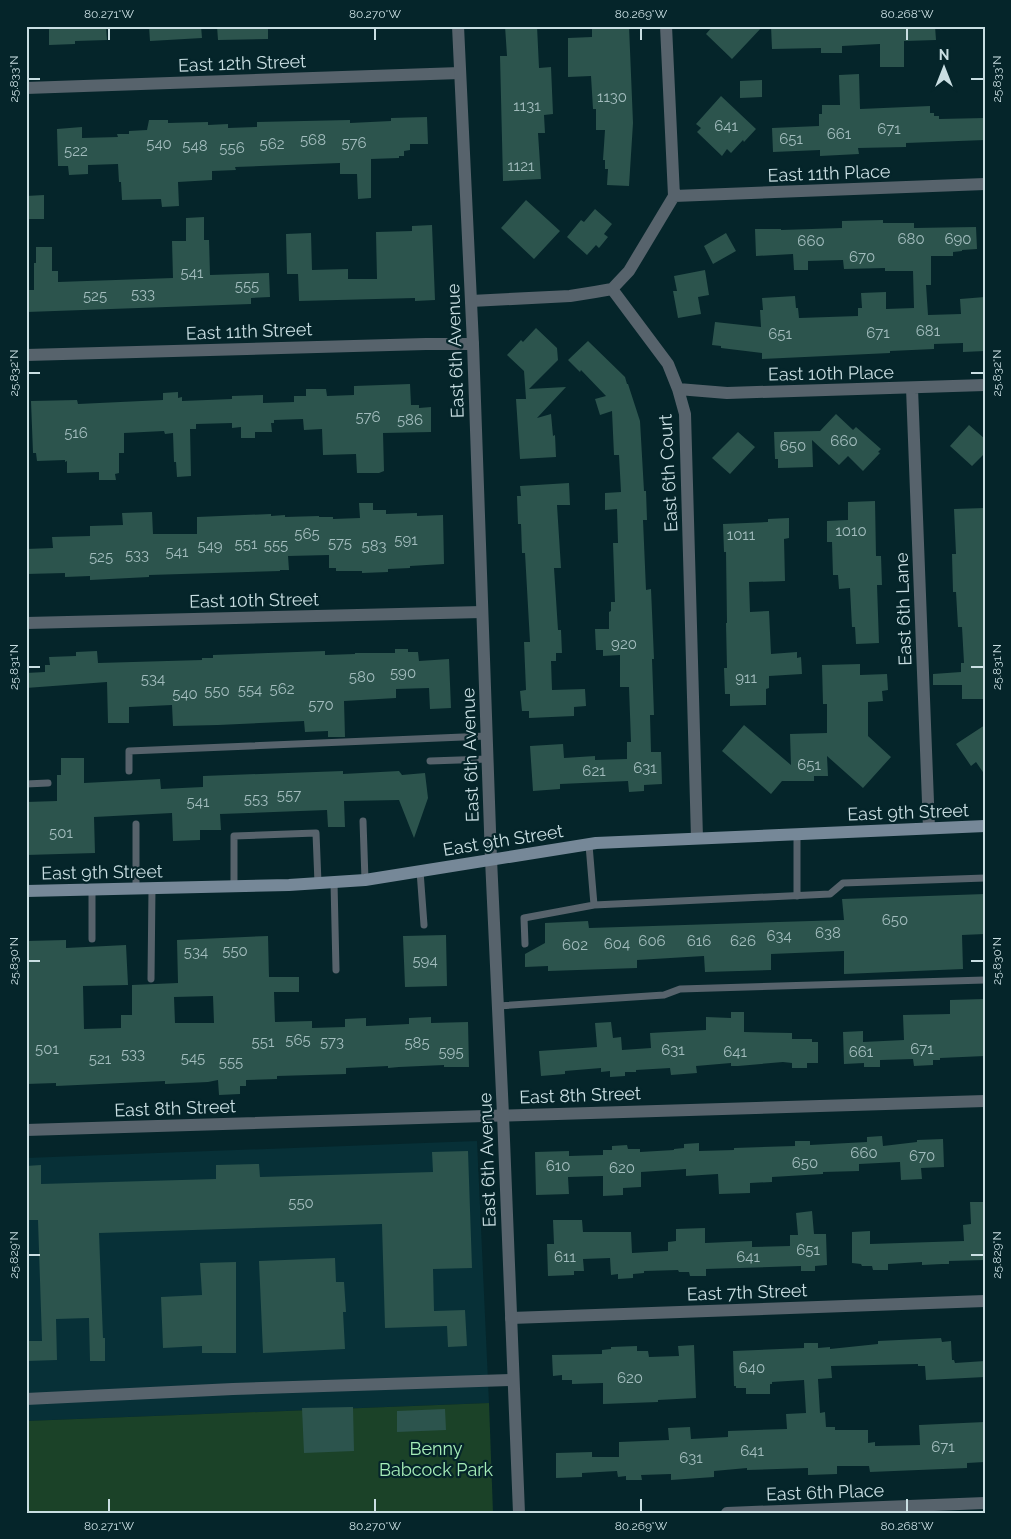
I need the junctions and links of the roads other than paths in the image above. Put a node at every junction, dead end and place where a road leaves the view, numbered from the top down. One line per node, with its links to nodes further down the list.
1 (458, 26): 3 (street, East 6th Avenue)
2 (666, 26): 6 (street)
3 (460, 73): 4 (street, East 12th Street); 8 (street, East 6th Avenue)
4 (26, 88)
5 (985, 184): 6 (street, East 11th Place)
6 (674, 196): 7 (street)
7 (612, 288): 8 (street); 13 (street, East 6th Court)
8 (471, 300): 9 (street, East 6th Avenue)
9 (473, 344): 10 (street, East 11th Street); 14 (street, East 6th Avenue)
10 (26, 355)
11 (985, 386): 12 (street, East 10th Place)
12 (912, 388): 13 (street, East 10th Place); 25 (street, East 6th Lane)
13 (678, 389): 27 (street, East 6th Court)
14 (482, 612): 15 (street, East 10th Street); 16 (street, East 6th Avenue)
15 (26, 623)
16 (487, 736): 17 (street, East 6th Avenue); 19 (lane)
17 (488, 759): 18 (lane); 29 (street, East 6th Avenue)
18 (430, 761)
19 (129, 771)
20 (48, 783): 21 (lane)
21 (26, 784)
22 (363, 821): 32 (lane)
23 (136, 824): 36 (lane)
24 (985, 826): 25 (main road, East 9th Street)
25 (929, 828): 26 (main road, East 9th Street)
26 (797, 834): 27 (main road, East 9th Street); 40 (lane)
27 (697, 838): 28 (main road, East 9th Street)
28 (589, 845): 29 (main road, East 9th Street); 41 (lane)
29 (491, 859): 30 (main road, East 9th Street); 48 (street, East 6th Avenue)
30 (420, 871): 32 (main road, East 9th Street); 42 (lane)
31 (985, 878): 40 (lane)
32 (365, 880): 33 (main road, East 9th Street)
33 (334, 882): 34 (main road, East 9th Street); 45 (lane)
34 (318, 883): 35 (main road, East 9th Street); 35 (lane)
35 (234, 887): 37 (main road, East 9th Street)
36 (136, 888): 37 (main road, East 9th Street); 38 (main road, East 9th Street)
37 (152, 888): 46 (lane)
38 (92, 889): 39 (main road, East 9th Street); 43 (lane)
39 (26, 891)
40 (797, 896): 41 (lane)
41 (594, 906): 44 (lane)
42 (424, 926)
43 (92, 939)
44 (525, 944)
45 (336, 970)
46 (151, 979)
47 (985, 980): 48 (lane)
48 (498, 1006): 50 (street, East 6th Avenue)
49 (985, 1101): 50 (street, East 8th Street)
50 (503, 1115): 51 (street, East 8th Street); 53 (street, East 6th Avenue)
51 (26, 1130)
52 (985, 1301): 53 (street, East 7th Street)
53 (511, 1318): 54 (street, East 6th Avenue)
54 (513, 1380): 55 (street); 57 (street, East 6th Avenue)
55 (26, 1399)
56 (985, 1503): 58 (street, East 6th Place)
57 (519, 1513)
58 (727, 1513)

